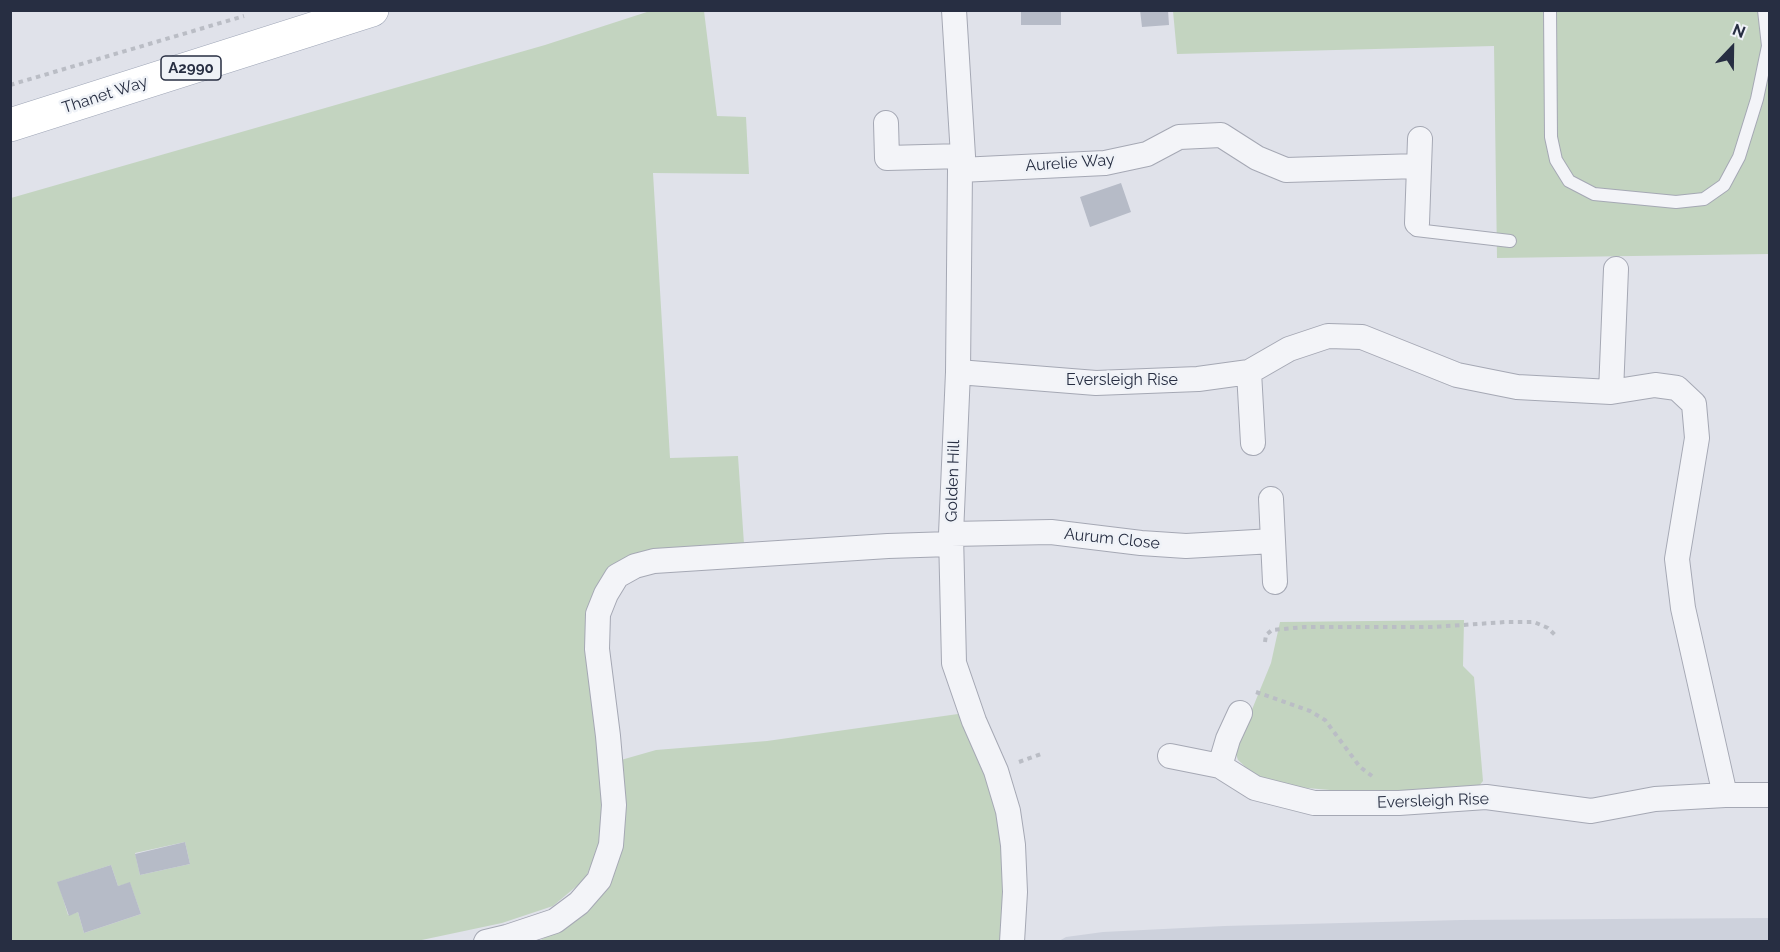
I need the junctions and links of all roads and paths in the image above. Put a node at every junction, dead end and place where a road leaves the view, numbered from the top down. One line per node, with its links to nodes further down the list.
1 (372, 10): 8 (main road, Thanet Way / A2990)
2 (954, 10): 10 (street, Golden Hill)
3 (1550, 10): 4 (lane)
4 (1764, 10)
5 (254, 13): 6 (path)
6 (10, 85)
7 (886, 123): 10 (street, Aurelie Way)
8 (10, 125)
9 (1420, 139): 11 (street)
10 (962, 163): 11 (street, Aurelie Way); 15 (street, Golden Hill)
11 (1418, 166): 12 (street)
12 (1417, 223): 13 (lane)
13 (1510, 241)
14 (1616, 268): 17 (street)
15 (958, 372): 16 (street, Eversleigh Rise); 20 (street, Golden Hill)
16 (1250, 372): 17 (street, Eversleigh Rise); 18 (street)
17 (1611, 392): 29 (street, Eversleigh Rise)
18 (1253, 443)
19 (1271, 499): 21 (street)
20 (951, 539): 21 (street, Aurum Close); 31 (street, Aurum Close); 32 (street, Golden Hill)
21 (1273, 541): 22 (street)
22 (1275, 582)
23 (1556, 636): 24 (path)
24 (1265, 642)
25 (1246, 702): 27 (street); 28 (path)
26 (1170, 756): 27 (street, Eversleigh Rise)
27 (1220, 766): 29 (street, Eversleigh Rise)
28 (1379, 780)
29 (1725, 795): 30 (street, Eversleigh Rise)
30 (1770, 795)
31 (486, 942)
32 (1012, 942)

